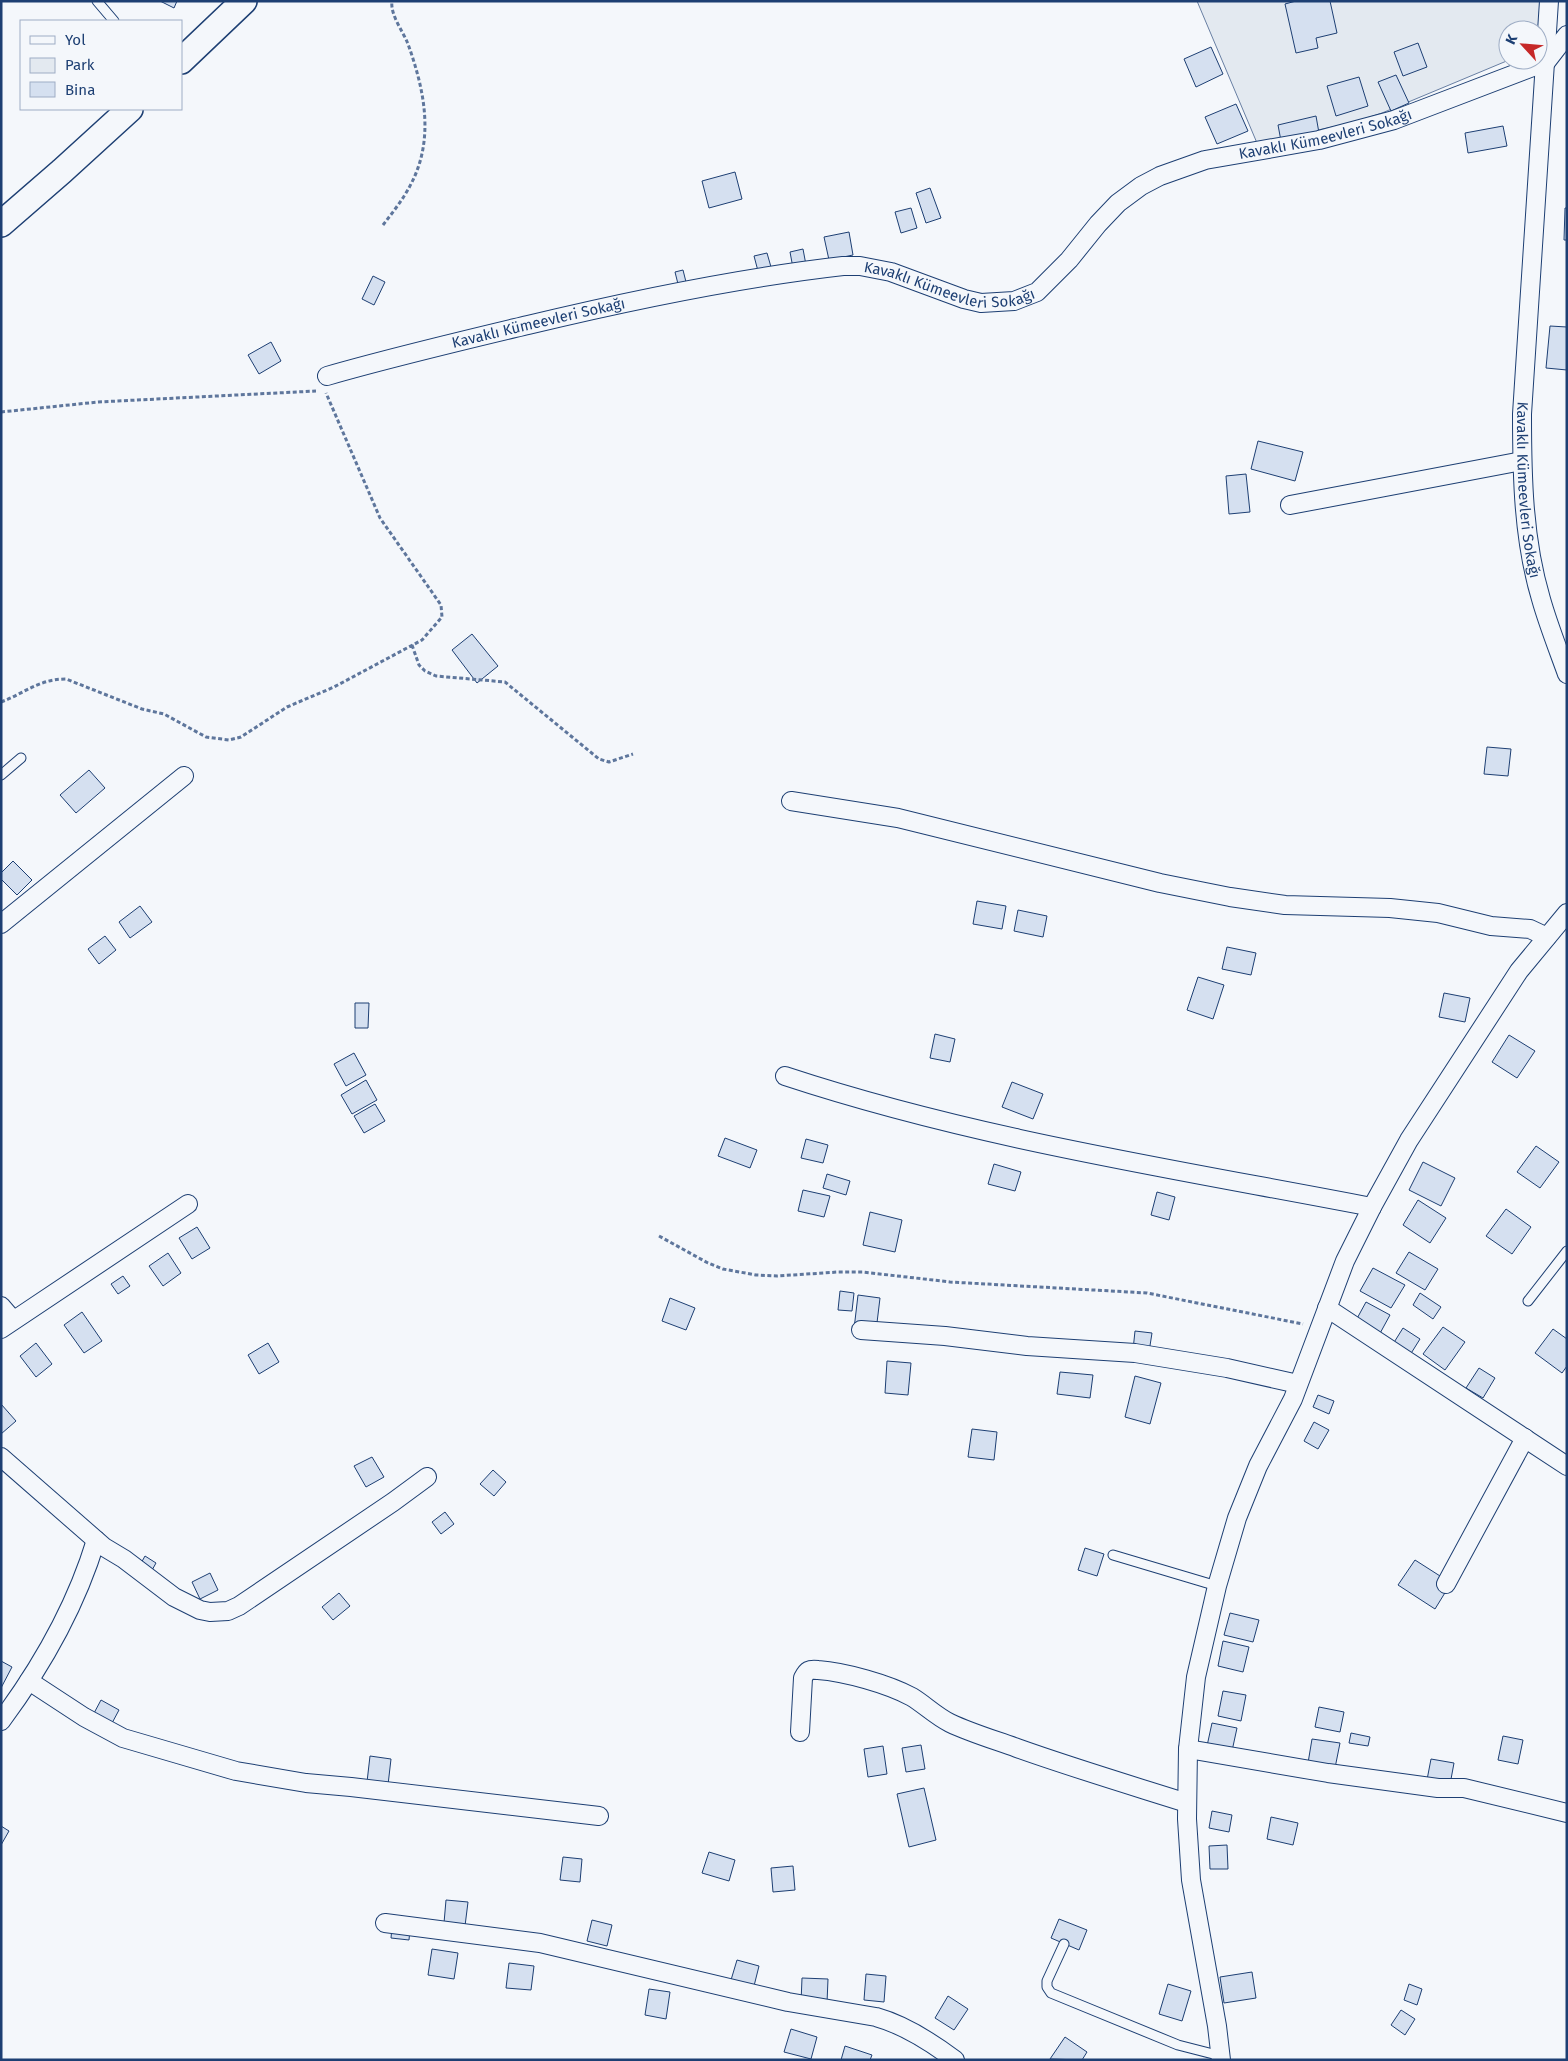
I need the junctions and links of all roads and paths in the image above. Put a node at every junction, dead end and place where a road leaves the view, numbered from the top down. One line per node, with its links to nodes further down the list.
1 (97, 1): 5 (lane)
2 (244, 1): 9 (street)
3 (392, 1): 14 (path)
4 (1549, 1): 6 (street, Kavaklı Kümeevleri Sokağı)
5 (113, 20)
6 (1548, 21)
7 (1567, 35): 8 (street)
8 (1548, 59)
9 (182, 60)
10 (1525, 70): 15 (street, Kavaklı Kümeevleri Sokağı)
11 (1545, 70): 17 (street, Kavaklı Kümeevleri Sokağı)
12 (129, 110): 13 (street)
13 (1, 224)
14 (384, 225)
15 (327, 376)
16 (1, 412): 19 (path)
17 (1522, 461): 18 (street); 20 (street, Kavaklı Kümeevleri Sokağı)
18 (1290, 505)
19 (412, 645): 21 (path); 22 (path)
20 (1567, 674)
21 (1, 702)
22 (633, 754)
23 (21, 758): 24 (lane)
24 (1, 775)
25 (184, 776): 28 (street)
26 (791, 801): 29 (street)
27 (1567, 913): 29 (street)
28 (1, 924)
29 (1547, 937): 32 (street)
30 (785, 1076): 32 (street)
31 (188, 1204): 38 (street)
32 (1372, 1207): 37 (street)
33 (659, 1236): 39 (path)
34 (1567, 1251): 35 (lane)
35 (1528, 1301)
36 (1, 1306): 38 (street)
37 (1327, 1308): 39 (street); 42 (street)
38 (7, 1324)
39 (1320, 1328): 41 (street)
40 (861, 1330): 41 (street)
41 (1298, 1384): 49 (street)
42 (1525, 1438): 44 (street); 48 (street)
43 (1, 1457): 46 (street)
44 (1567, 1466)
45 (427, 1477): 46 (street)
46 (96, 1540): 50 (street)
47 (1113, 1556): 49 (lane)
48 (1446, 1584)
49 (1217, 1586): 53 (street)
50 (29, 1681): 51 (street); 56 (street)
51 (1, 1721)
52 (800, 1732): 54 (street)
53 (1188, 1749): 54 (street); 55 (street)
54 (1187, 1803): 59 (street)
55 (1567, 1813)
56 (599, 1816)
57 (385, 1923): 60 (street)
58 (1064, 1944): 59 (lane)
59 (1221, 2058)
60 (955, 2060)

